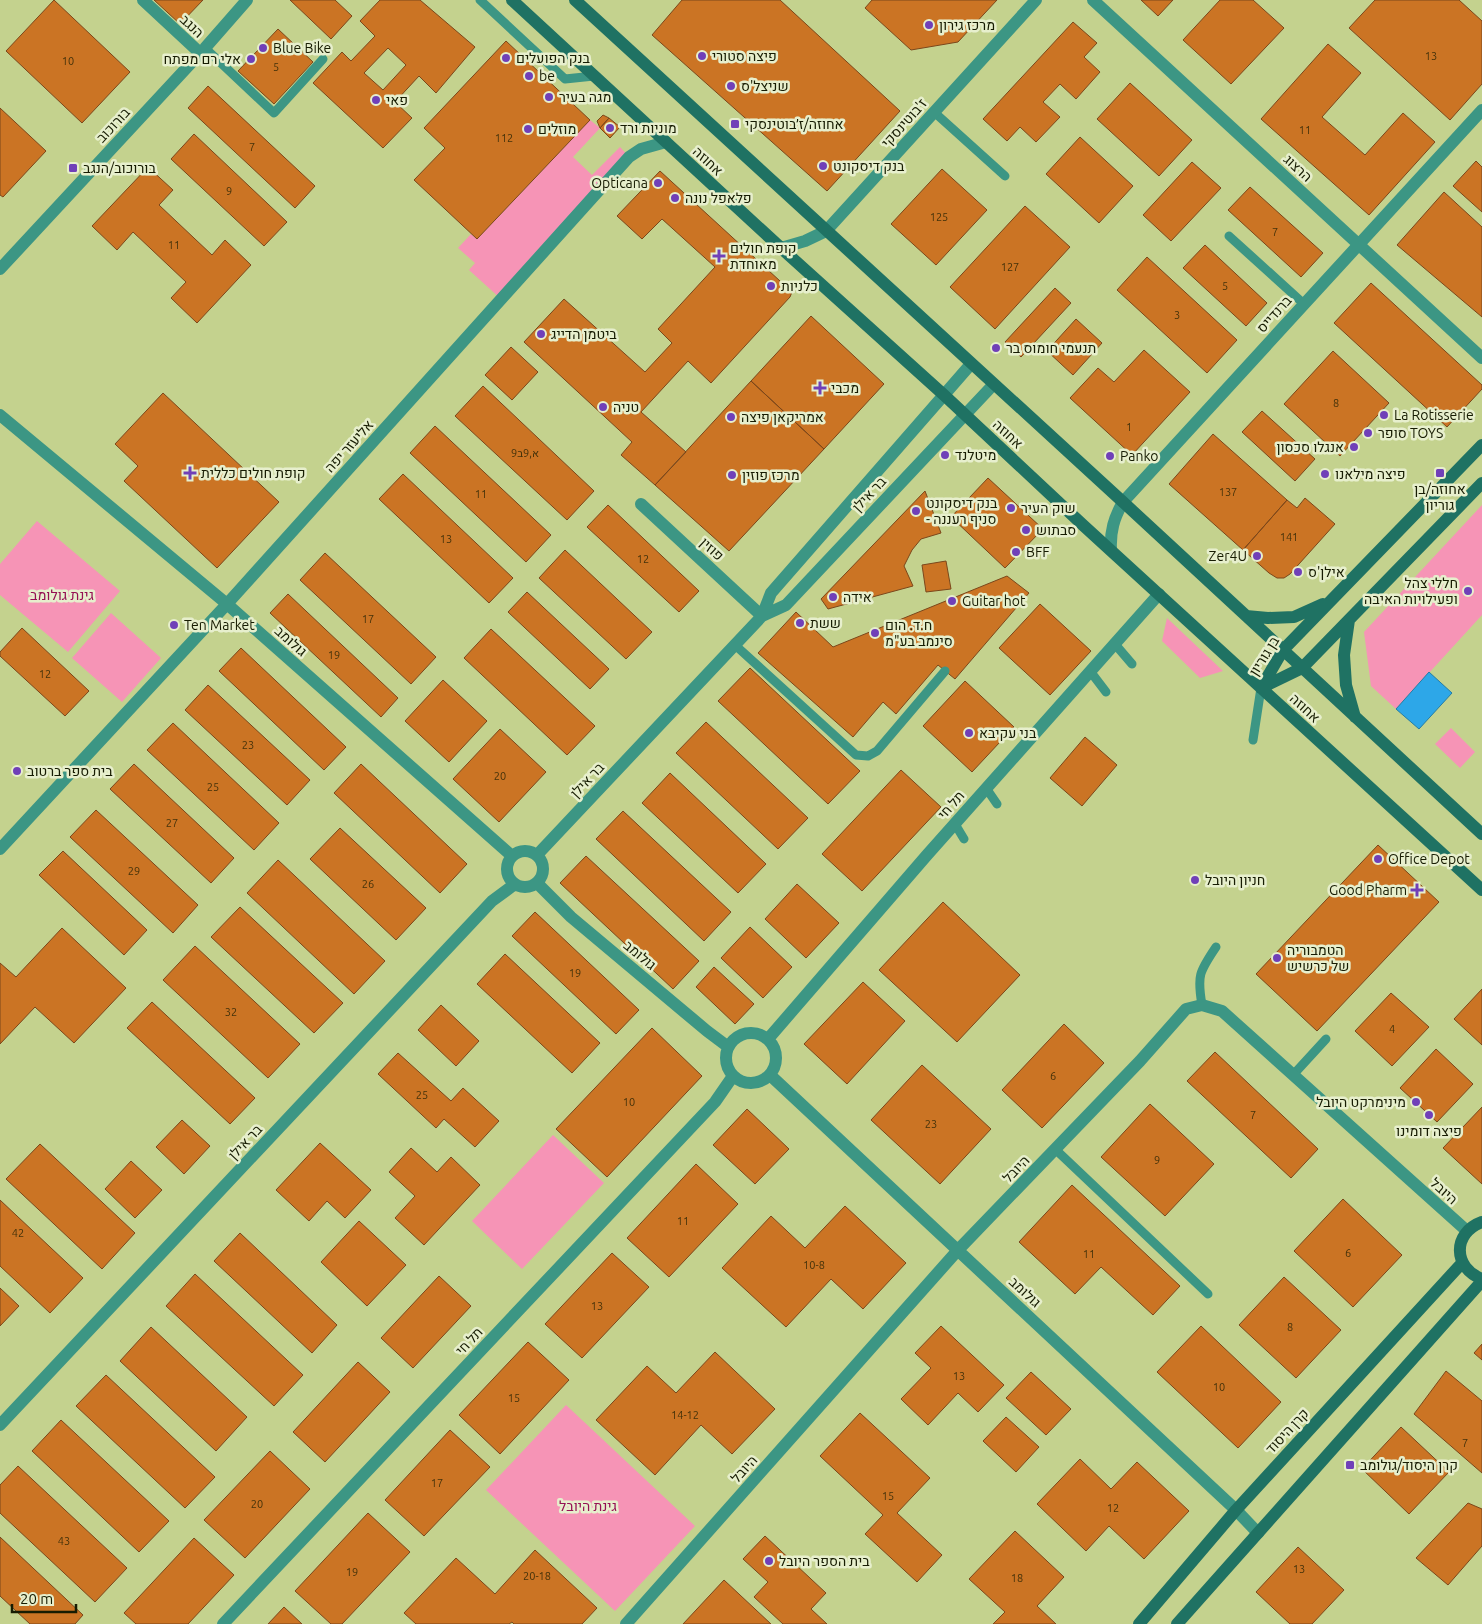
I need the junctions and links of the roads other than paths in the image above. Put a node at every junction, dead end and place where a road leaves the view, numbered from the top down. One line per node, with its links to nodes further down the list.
1 (143, 0): 8 (street, הנגב)
2 (247, 0): 8 (street, בורוכוב)
3 (480, 0): 10 (lane)
4 (512, 0): 10 (main road, אחוזה)
5 (575, 0): 15 (main road, אחוזה)
6 (1036, 0): 12 (street, ז'בוטינסקי)
7 (1093, 0): 17 (street, הרצוג)
8 (202, 51): 9 (lane); 19 (street, בורוכוב)
9 (323, 59)
10 (594, 76): 13 (main road, אחוזה)
11 (1482, 110): 17 (street, ברנדייס)
12 (934, 112): 14 (lane); 15 (street, ז'בוטינסקי)
13 (666, 142): 18 (main road, אחוזה); 34 (street, אליעזר יפה)
14 (1005, 176)
15 (826, 230): 18 (street, ז'בוטינסקי); 22 (main road, אחוזה)
16 (1229, 236): 20 (lane)
17 (1358, 244): 20 (street, ברנדייס); 21 (street, הרצוג)
18 (782, 248): 24 (main road, אחוזה)
19 (0, 269)
20 (1304, 304): 29 (street, ברנדייס)
21 (1482, 358)
22 (971, 364): 23 (main road, אחוזה); 24 (street, בר אילן)
23 (993, 385): 25 (street, בר אילן); 29 (main road, אחוזה)
24 (944, 395): 25 (main road, אחוזה); 35 (street, בר אילן)
25 (965, 414): 31 (main road, אחוזה); 35 (street, בר אילן)
26 (0, 415): 34 (street, גולומב)
27 (1482, 445): 33 (main road, בן גוריון)
28 (1482, 484): 37 (main road, בן גוריון)
29 (1123, 502): 31 (street, ברנדייס); 36 (main road, אחוזה)
30 (641, 504): 35 (street, פוזין)
31 (1111, 550): 32 (main road, אחוזה)
32 (1159, 594): 38 (street, תל חי); 45 (main road, אחוזה)
33 (1330, 601): 36 (main road); 40 (main road, בן גוריון)
34 (227, 604): 54 (street, אליעזר יפה); 56 (street, גולומב)
35 (762, 616): 39 (street, בר אילן)
36 (1246, 616): 40 (main road, אחוזה)
37 (1349, 620): 42 (main road, בן גוריון); 47 (main road)
38 (1114, 643): 41 (lane); 44 (street, תל חי)
39 (735, 645): 43 (lane); 55 (street, בר אילן)
40 (1282, 650): 42 (main road, אחוזה); 45 (main road, בן גוריון)
41 (1132, 664)
42 (1302, 668): 45 (main road, בן גוריון); 47 (main road, אחוזה)
43 (945, 671)
44 (1090, 671): 46 (lane); 49 (street, תל חי)
45 (1261, 688): 48 (lane); 59 (main road, אחוזה)
46 (1106, 692)
47 (1355, 717): 52 (main road, אחוזה)
48 (1253, 740)
49 (986, 788): 50 (lane); 51 (street, תל חי)
50 (996, 804)
51 (954, 824): 53 (lane); 62 (street, תל חי)
52 (1482, 834)
53 (964, 839)
54 (0, 849)
55 (537, 855): 56 (street); 57 (street)
56 (512, 856): 58 (street)
57 (537, 883): 58 (street); 64 (street, גולומב)
58 (515, 884): 75 (street, בר אילן)
59 (1482, 890)
60 (1216, 947): 61 (lane)
61 (1202, 1005): 66 (street, היובל); 68 (street, היובל)
62 (768, 1039): 64 (street); 65 (street)
63 (1326, 1039): 66 (lane)
64 (728, 1046): 67 (street)
65 (770, 1075): 67 (street); 71 (street, גולומב)
66 (1293, 1075): 70 (street, היובל)
67 (733, 1076): 78 (street, תל חי)
68 (1056, 1149): 71 (street, היובל); 74 (lane)
69 (1482, 1222): 70 (main road)
70 (1467, 1231): 72 (main road)
71 (958, 1250): 76 (street, גולומב); 79 (street, היובל)
72 (1462, 1263): 73 (main road); 76 (main road, קרן היסוד)
73 (1482, 1280): 77 (main road)
74 (1208, 1294)
75 (0, 1425)
76 (1236, 1510): 77 (street, גולומב); 80 (main road, קרן היסוד)
77 (1258, 1533): 81 (main road)
78 (223, 1624)
79 (626, 1624)
80 (1139, 1624)
81 (1177, 1624)

